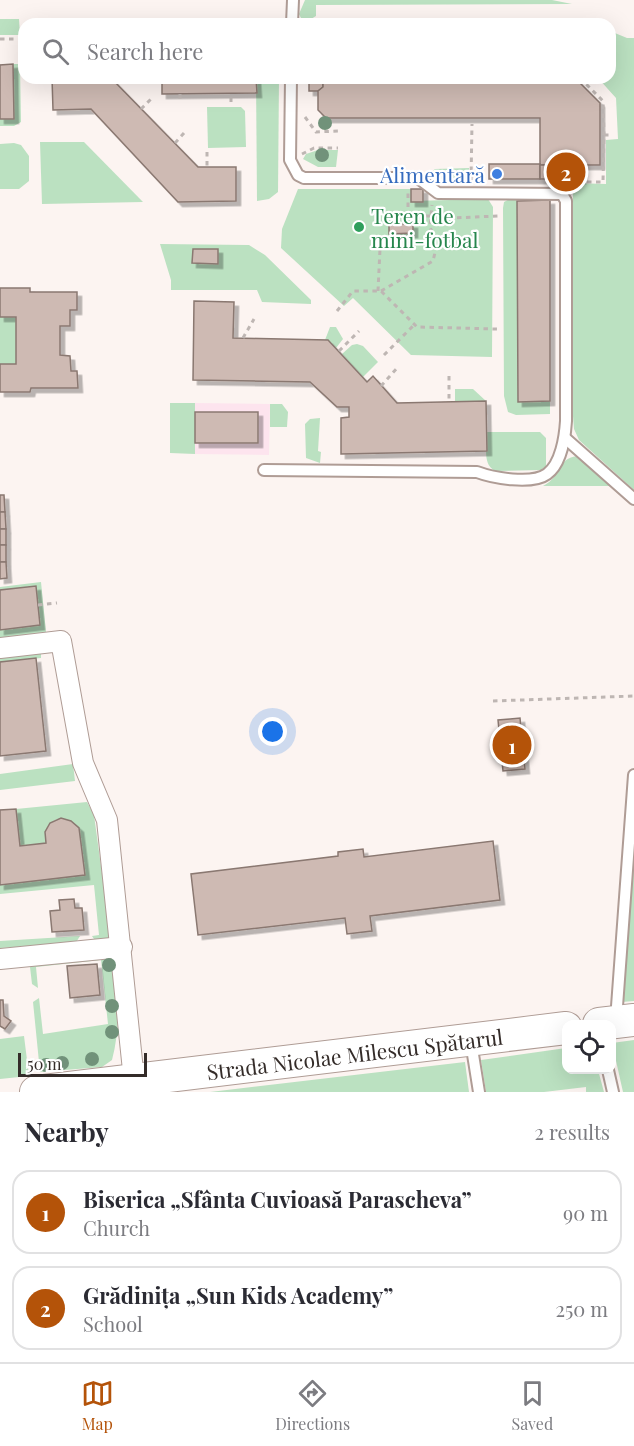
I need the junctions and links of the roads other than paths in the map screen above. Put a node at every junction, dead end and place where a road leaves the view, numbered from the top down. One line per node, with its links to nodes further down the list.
1 (293, 0): 2 (lane)
2 (292, 18)
3 (291, 84): 4 (lane)
4 (565, 438): 5 (lane); 6 (lane)
5 (264, 470)
6 (634, 499)
7 (0, 648): 9 (street)
8 (634, 775): 11 (lane)
9 (122, 947): 10 (street); 15 (street)
10 (0, 959)
11 (616, 1022)
12 (562, 1029): 13 (main road, Strada Nicolae Milescu Spătarul)
13 (471, 1040): 15 (main road, Strada Nicolae Milescu Spătarul); 17 (lane)
14 (609, 1074): 18 (lane)
15 (134, 1080): 16 (main road, Strada Nicolae Milescu Spătarul)
16 (36, 1092)
17 (479, 1092)
18 (613, 1092)

